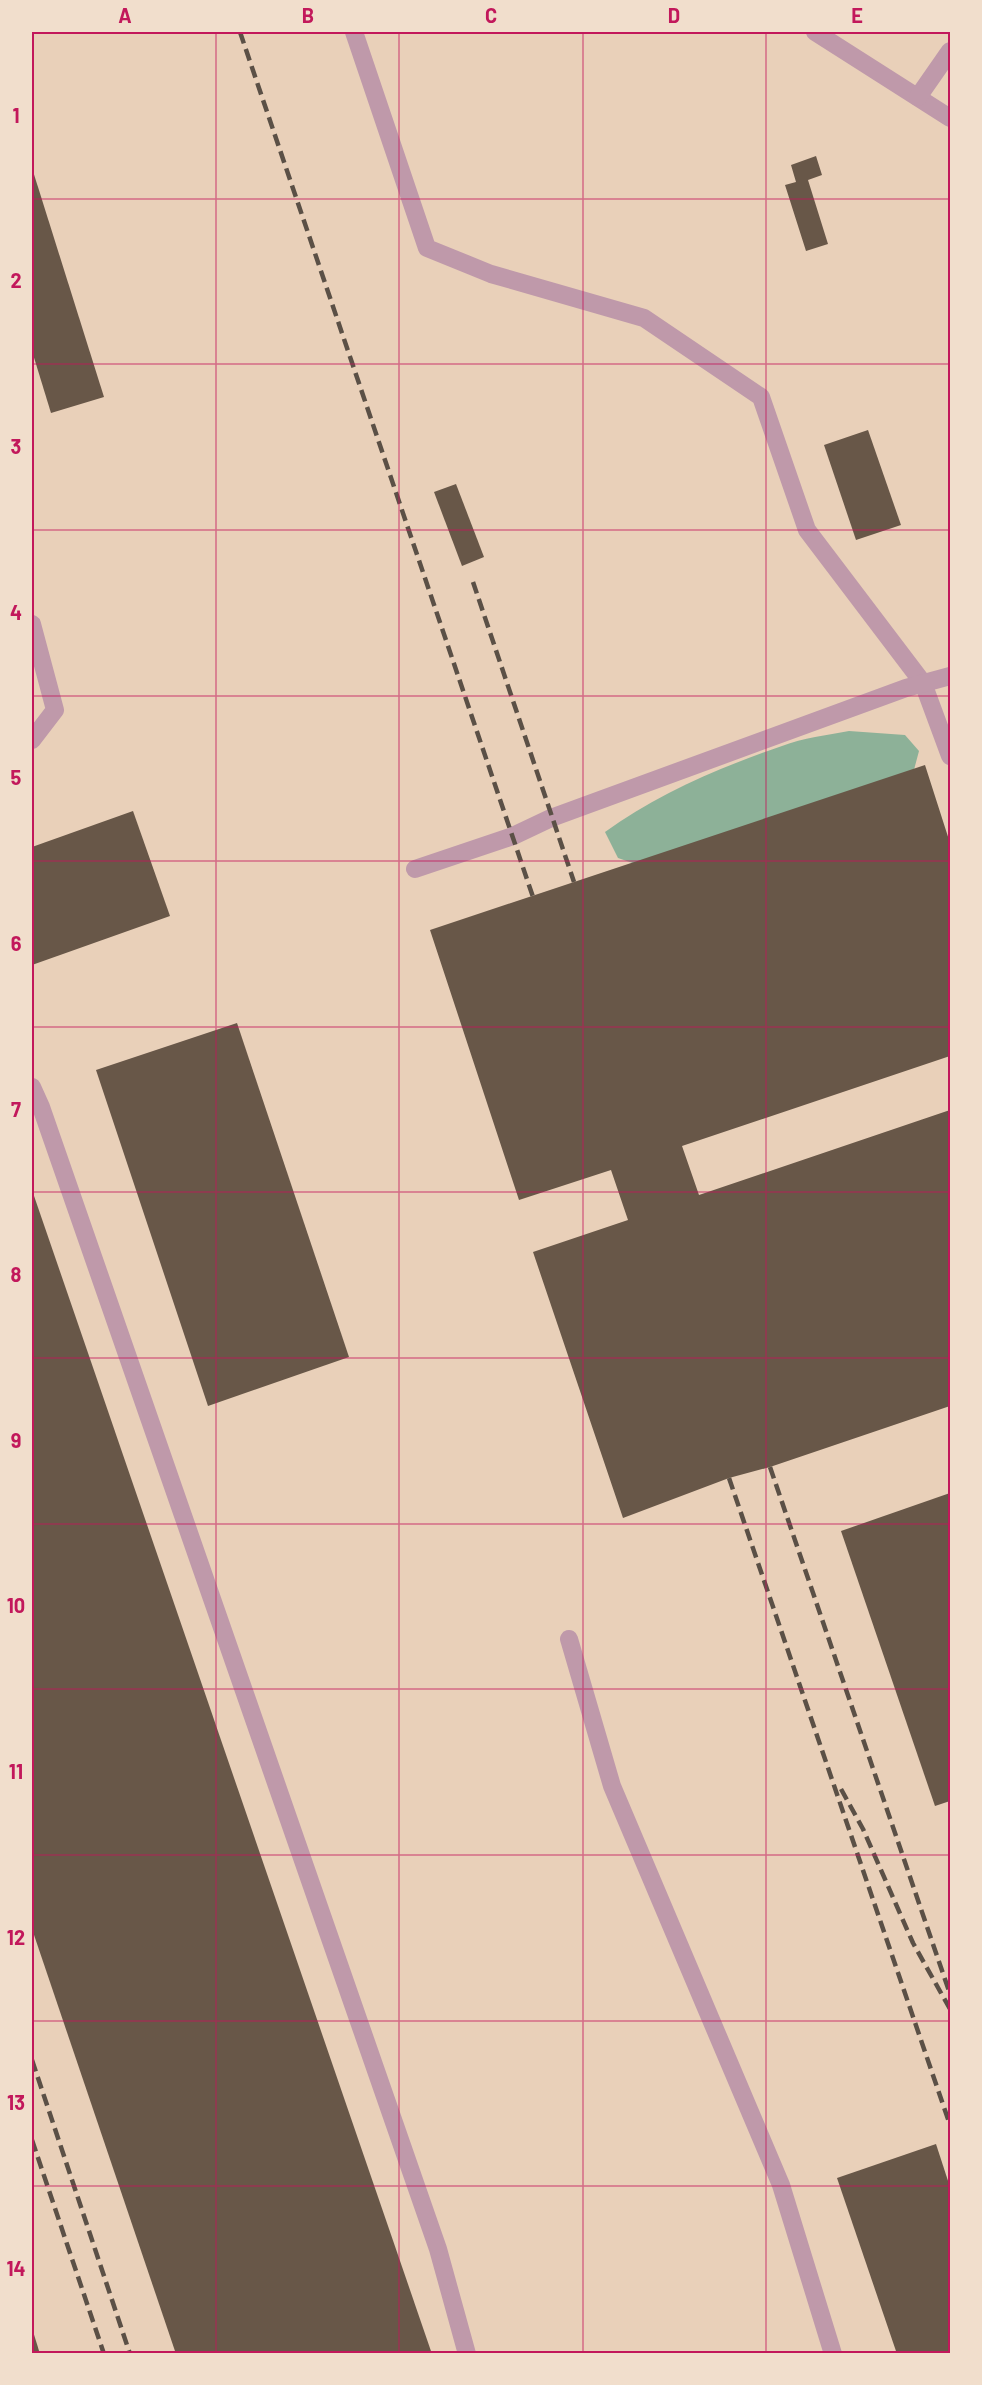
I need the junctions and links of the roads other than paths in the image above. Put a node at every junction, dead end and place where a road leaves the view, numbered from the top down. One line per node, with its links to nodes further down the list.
1 (354, 32): 8 (lane)
2 (815, 32): 4 (lane)
3 (951, 51): 4 (lane)
4 (918, 97): 5 (lane)
5 (951, 118)
6 (32, 624): 9 (lane)
7 (951, 676): 8 (lane)
8 (923, 684): 10 (lane); 11 (lane)
9 (32, 740)
10 (951, 756)
11 (416, 869)
12 (32, 1087): 14 (lane)
13 (569, 1638): 15 (lane)
14 (467, 2354)
15 (833, 2354)

